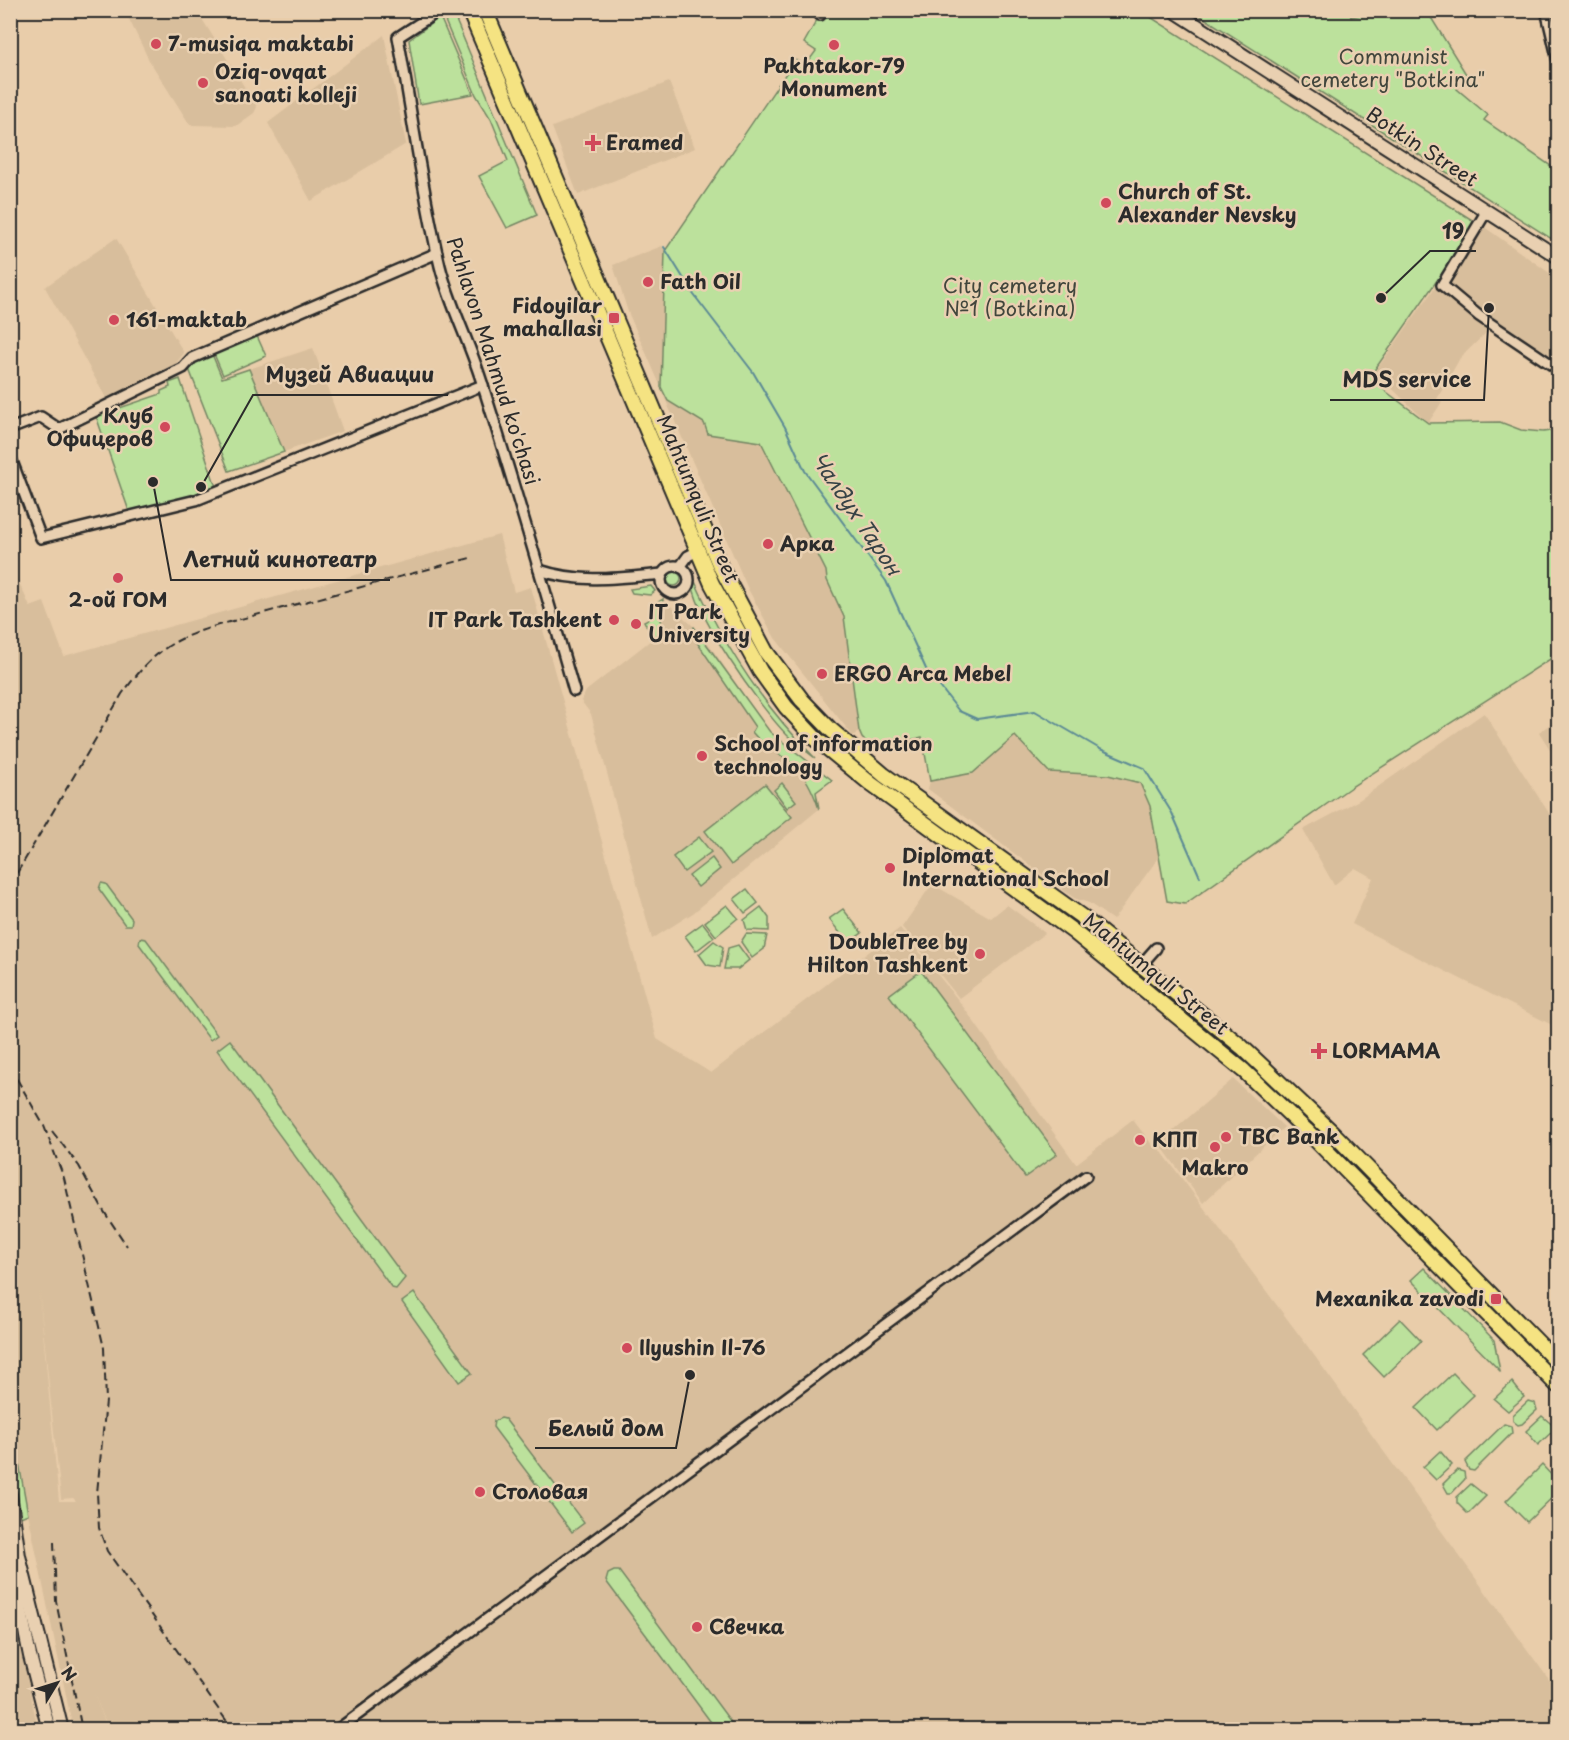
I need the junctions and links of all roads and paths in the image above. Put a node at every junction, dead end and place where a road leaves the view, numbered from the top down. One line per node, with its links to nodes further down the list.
1 (440, 10): 8 (street, Pahlavon Mahmud ko'chasi)
2 (469, 10): 14 (main road, Mahtumquli Street)
3 (485, 10): 20 (main road, Mahtumquli Street)
4 (1173, 10): 7 (street, Botkin Street)
5 (1546, 10): 6 (street)
6 (1558, 61)
7 (1486, 212): 9 (street, Botkin Street); 10 (street)
8 (437, 253): 11 (street, Pahlavon Mahmud ko'chasi); 12 (street)
9 (1558, 257)
10 (1558, 369)
11 (483, 385): 13 (street); 16 (street, Pahlavon Mahmud ko'chasi)
12 (10, 429)
13 (10, 456)
14 (698, 551): 15 (street); 22 (main road, Mahtumquli Street)
15 (680, 567): 17 (street); 17 (street)
16 (539, 570): 17 (street); 18 (street, Pahlavon Mahmud ko'chasi)
17 (663, 574)
18 (574, 691)
19 (1156, 948): 20 (street)
20 (1141, 965): 21 (main road, Mahtumquli Street)
21 (1242, 1047): 22 (main road); 24 (main road, Mahtumquli Street)
22 (1231, 1060): 25 (main road, Mahtumquli Street)
23 (1086, 1176): 30 (street)
24 (1558, 1363)
25 (1558, 1386)
26 (10, 1494): 29 (street)
27 (10, 1558): 28 (street)
28 (49, 1730)
29 (62, 1730)
30 (337, 1730)

